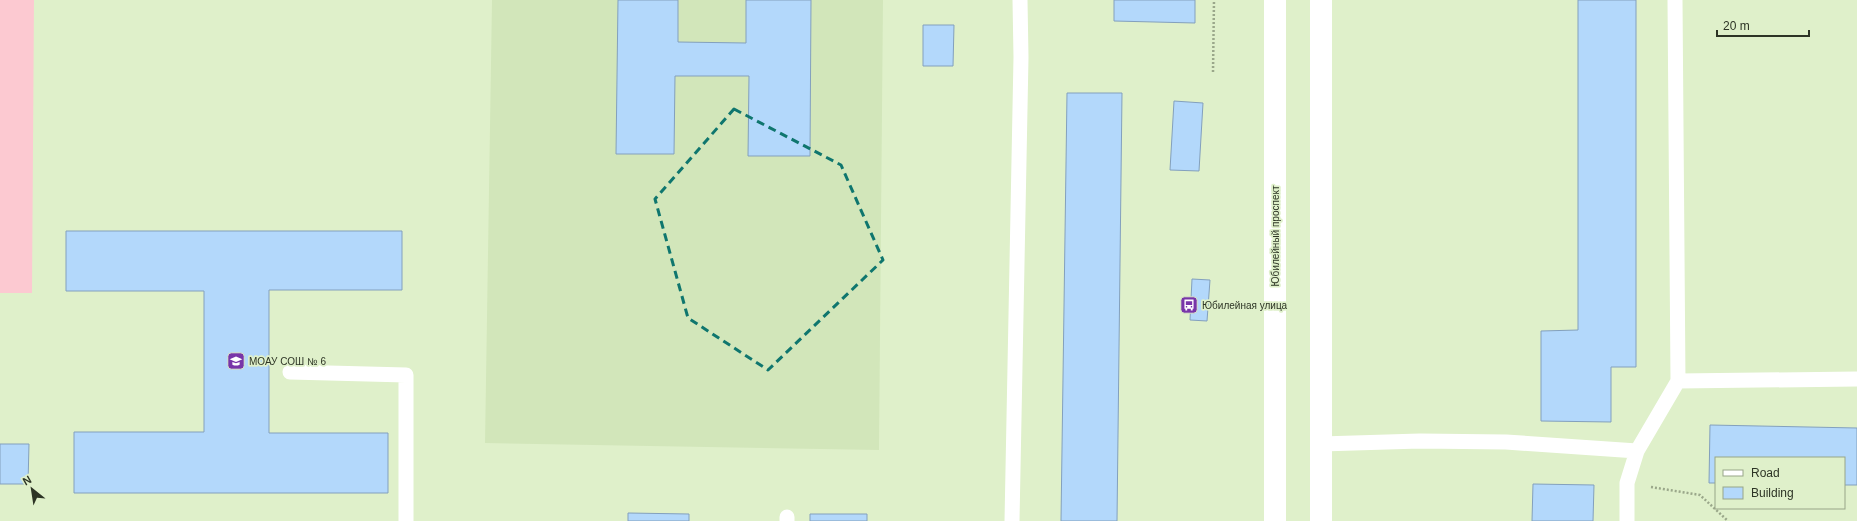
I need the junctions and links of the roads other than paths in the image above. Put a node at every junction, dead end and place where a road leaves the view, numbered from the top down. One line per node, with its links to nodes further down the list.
1 (1020, 0): 11 (lane)
2 (1275, 0): 12 (main road, Юбилейный проспект)
3 (1321, 0): 8 (main road)
4 (1675, 0): 7 (lane)
5 (290, 372): 10 (lane)
6 (1857, 379): 7 (lane)
7 (1678, 381): 9 (lane)
8 (1321, 444): 9 (lane); 13 (main road)
9 (1637, 451): 14 (lane)
10 (406, 521)
11 (1012, 521)
12 (1275, 521)
13 (1321, 521)
14 (1627, 521)

